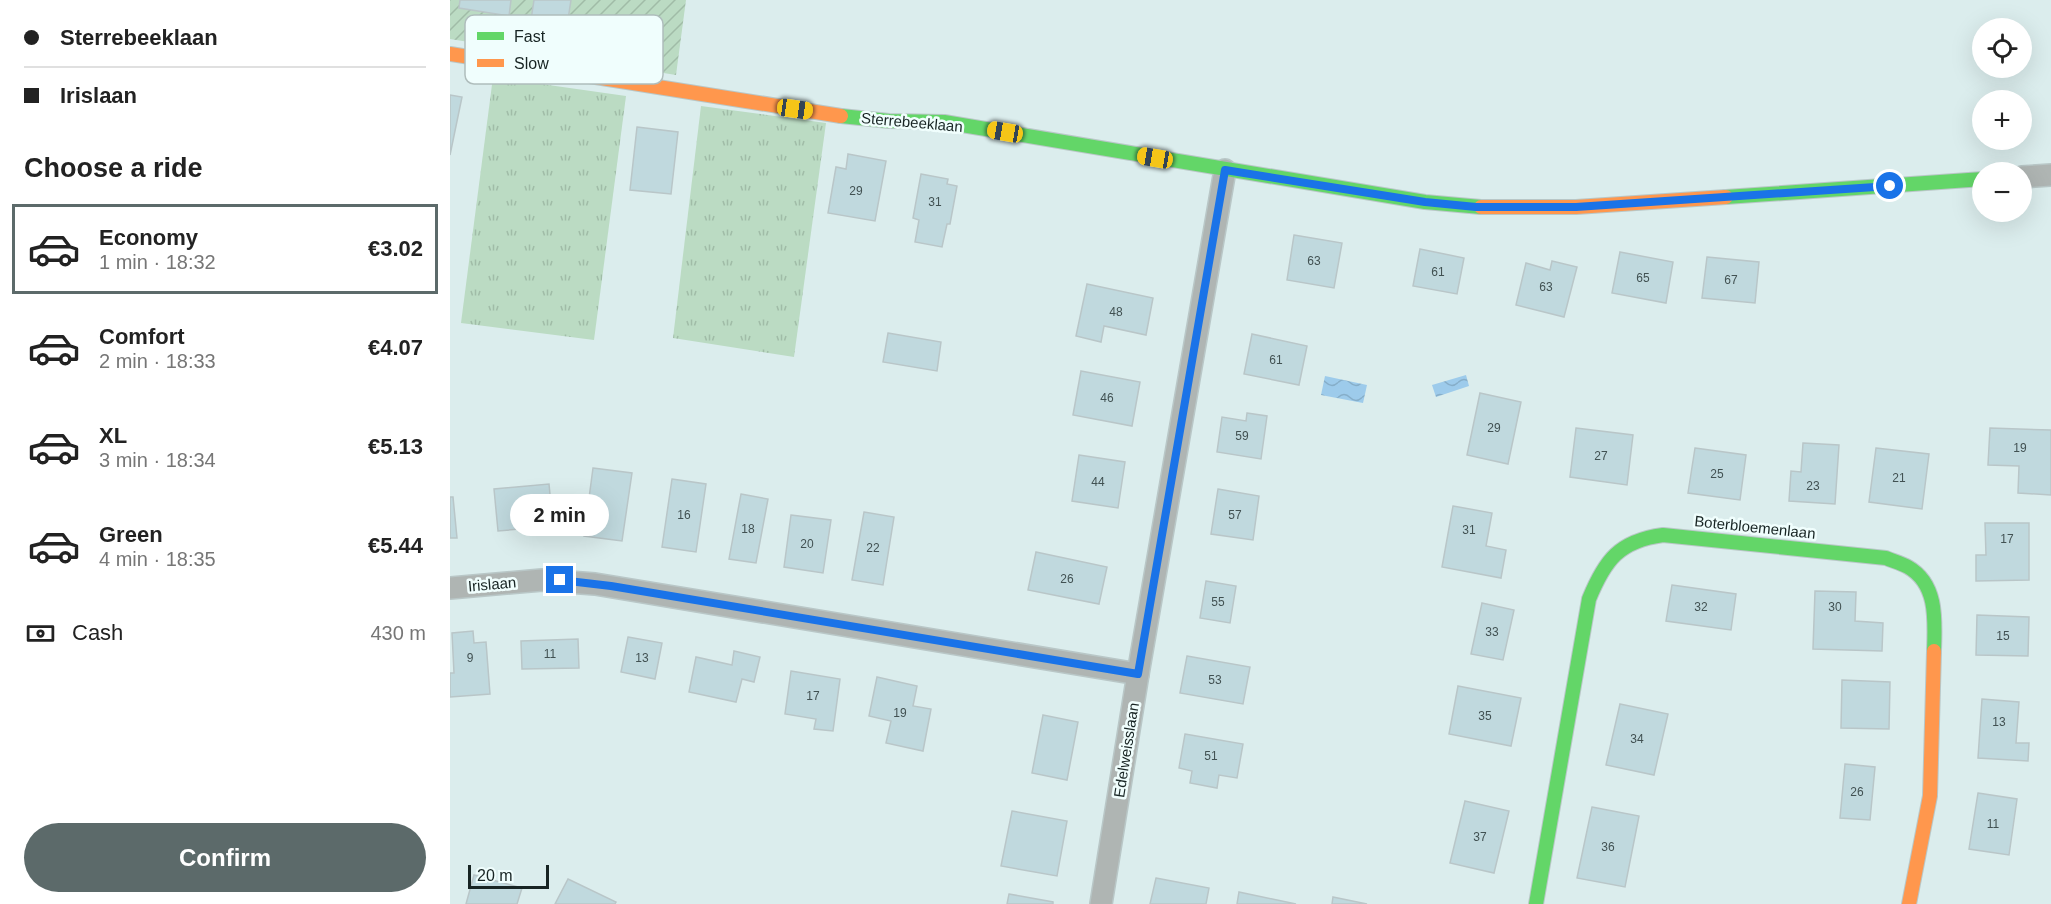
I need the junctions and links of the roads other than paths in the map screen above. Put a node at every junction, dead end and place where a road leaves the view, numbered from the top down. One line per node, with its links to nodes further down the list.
1 (450, 54): 2 (street, Sterrebeeklaan)
2 (465, 57)
3 (633, 84): 4 (street, Sterrebeeklaan)
4 (1225, 170): 7 (street, Sterrebeeklaan); 9 (street, Edelweisslaan)
5 (2051, 175): 6 (street)
6 (2032, 176)
7 (1972, 180)
8 (450, 588): 9 (street, Irislaan)
9 (1138, 674): 10 (street, Edelweisslaan)
10 (1101, 904)
11 (1536, 904): 12 (street, Boterbloemenlaan)
12 (1909, 904)

